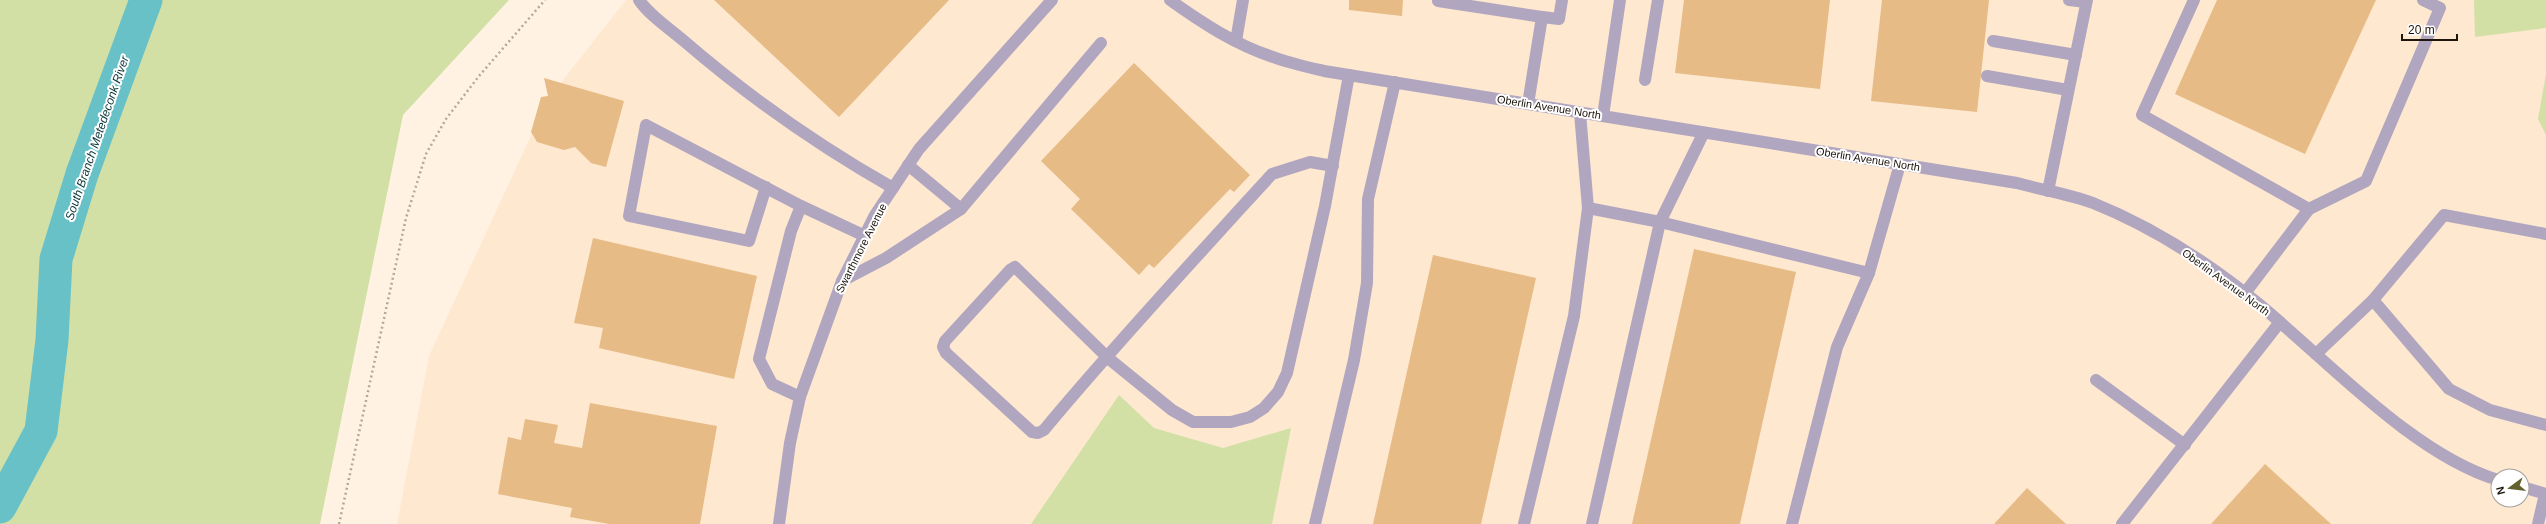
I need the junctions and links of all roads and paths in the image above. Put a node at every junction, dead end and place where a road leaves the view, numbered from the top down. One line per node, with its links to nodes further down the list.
1 (545, 0): 55 (path)
2 (639, 0): 32 (street)
3 (1052, 0): 29 (street, Swarthmore Avenue)
4 (1170, 0): 15 (street, Oberlin Avenue North)
5 (1243, 0): 15 (street)
6 (1562, 0): 14 (street)
7 (1620, 0): 26 (street)
8 (1658, 0): 21 (street)
9 (2069, 0): 13 (street)
10 (2194, 0): 37 (street)
11 (2423, 0): 37 (street)
12 (1438, 1): 14 (street)
13 (2086, 1): 18 (street)
14 (1542, 17): 24 (street)
15 (1236, 41): 19 (street, Oberlin Avenue North)
16 (1993, 41): 18 (street)
17 (1101, 43): 36 (street)
18 (2076, 55): 23 (street)
19 (1349, 75): 22 (street, Oberlin Avenue North); 30 (street)
20 (1987, 76): 23 (street)
21 (1645, 80)
22 (1395, 82): 24 (street, Oberlin Avenue North); 57 (street)
23 (2068, 90): 33 (street)
24 (1528, 104): 25 (street, Oberlin Avenue North)
25 (1580, 113): 26 (street, Oberlin Avenue North); 35 (street)
26 (1603, 116): 27 (street, Oberlin Avenue North)
27 (1703, 134): 28 (street, Oberlin Avenue North); 38 (street)
28 (1900, 164): 33 (street, Oberlin Avenue North); 41 (street)
29 (908, 166): 32 (street, Swarthmore Avenue); 36 (street)
30 (1332, 166): 47 (street); 47 (street)
31 (766, 187): 31 (street); 34 (street)
32 (893, 188): 40 (street, Swarthmore Avenue)
33 (2048, 191): 43 (street, Oberlin Avenue North)
34 (802, 206): 40 (street); 49 (street)
35 (1588, 208): 38 (street); 58 (street)
36 (961, 209): 42 (street)
37 (2309, 210): 43 (street)
38 (1660, 222): 41 (street); 59 (street)
39 (2546, 234): 44 (street)
40 (865, 236): 42 (street, Swarthmore Avenue)
41 (1869, 273): 60 (street)
42 (842, 280): 49 (street, Swarthmore Avenue)
43 (2244, 293): 45 (street, Oberlin Avenue North)
44 (2373, 300): 46 (street); 50 (street)
45 (2280, 322): 46 (street, Oberlin Avenue North); 51 (street)
46 (2316, 354): 52 (street, Oberlin Avenue North)
47 (1108, 358): 47 (street)
48 (2096, 380): 51 (street)
49 (800, 397): 56 (street, Swarthmore Avenue)
50 (2546, 425)
51 (2185, 445): 61 (street)
52 (2490, 477)
53 (2530, 489): 54 (street)
54 (2546, 494): 62 (street)
55 (339, 524)
56 (778, 524)
57 (1315, 524)
58 (1524, 524)
59 (1592, 524)
60 (1792, 524)
61 (2122, 524)
62 (2538, 524)

